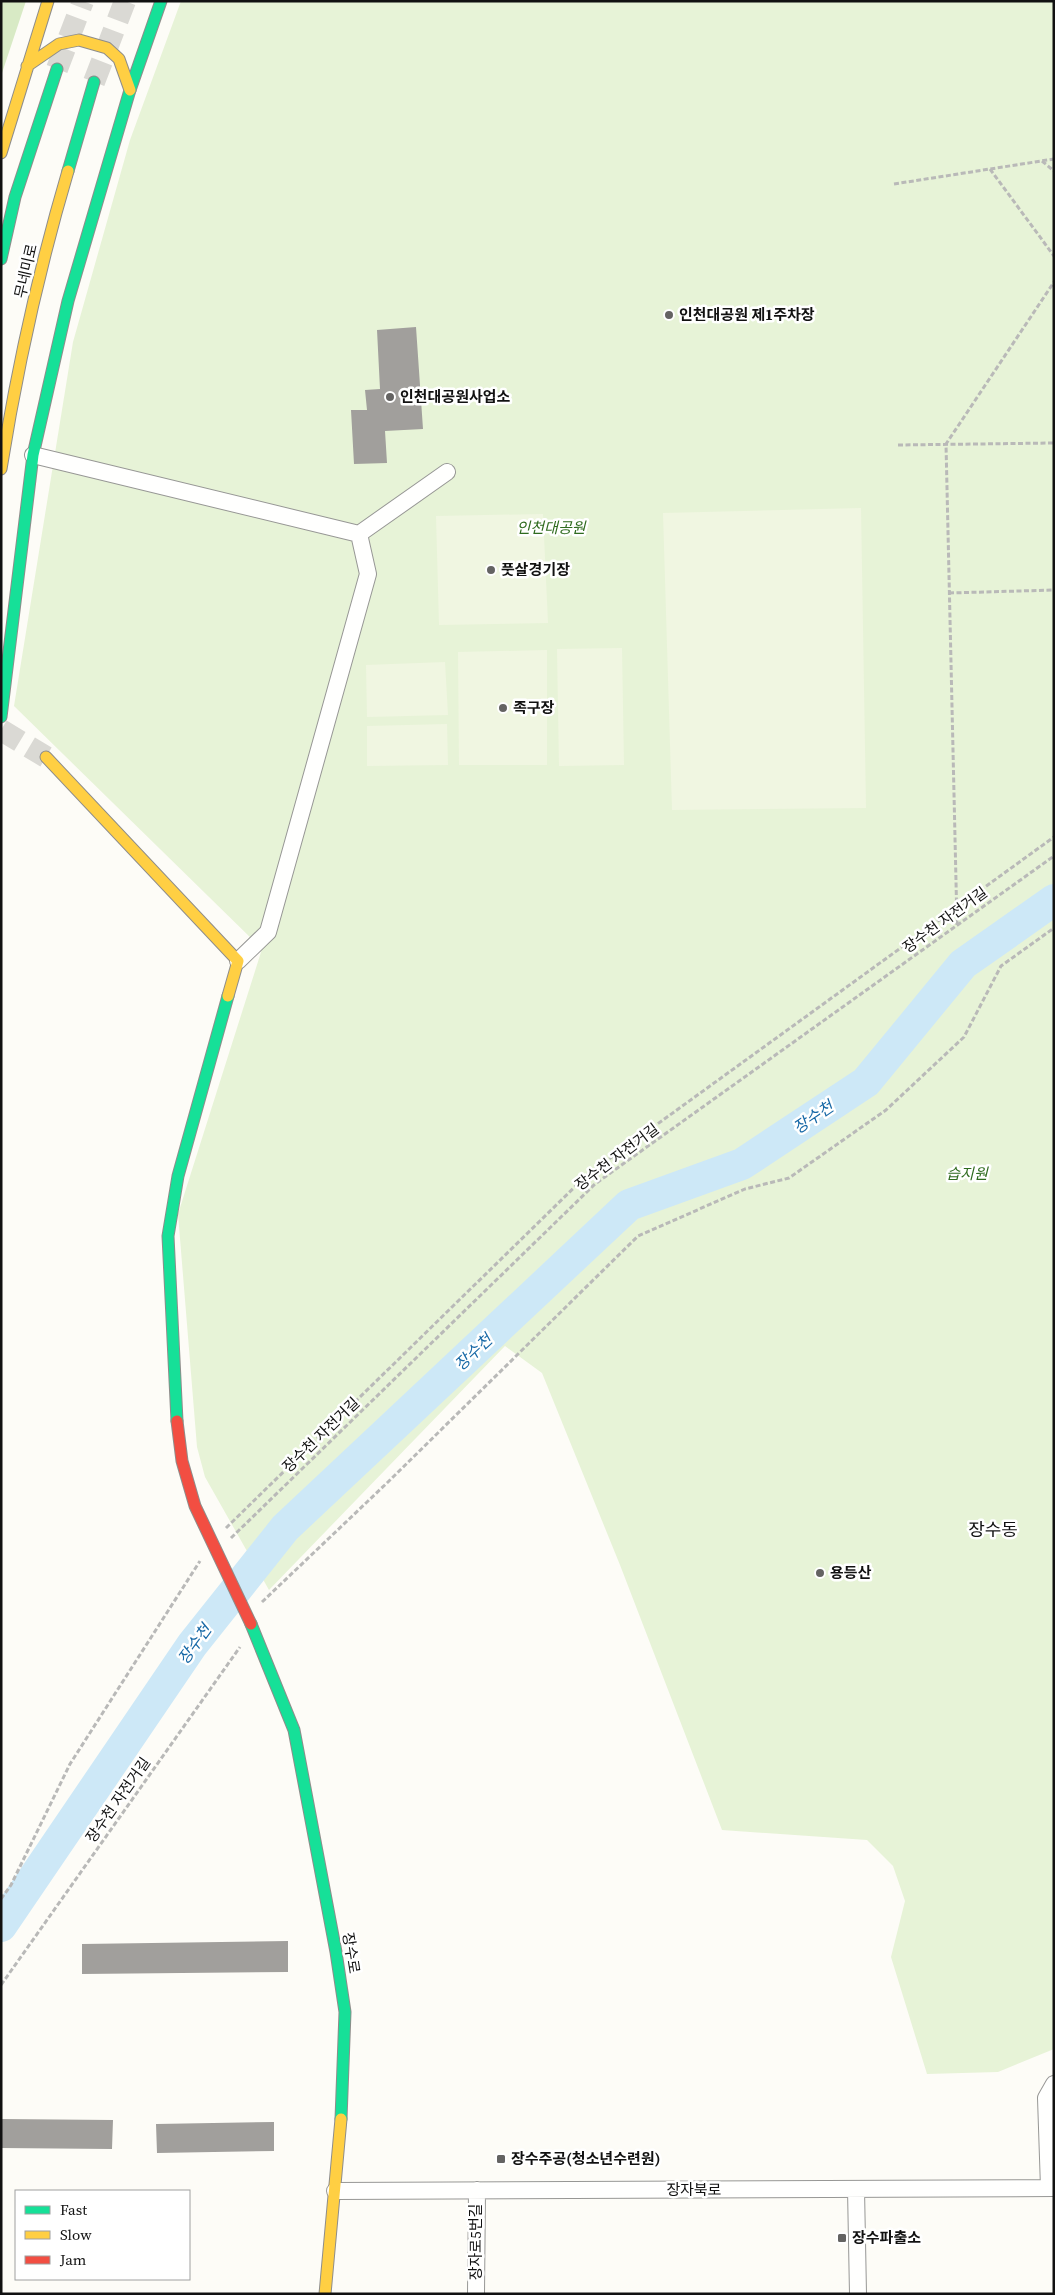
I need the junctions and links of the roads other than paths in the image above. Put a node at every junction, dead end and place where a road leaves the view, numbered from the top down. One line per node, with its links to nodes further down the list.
1 (48, 1): 3 (street)
2 (161, 1): 6 (street)
3 (28, 66): 6 (street); 7 (street)
4 (57, 69): 8 (street, 무네미로)
5 (94, 82): 10 (street, 무네미로)
6 (130, 90): 9 (street)
7 (1, 153)
8 (1, 259)
9 (33, 456): 12 (street); 13 (street)
10 (1, 469)
11 (447, 472): 12 (street)
12 (358, 534): 15 (street)
13 (1, 718)
14 (46, 757): 15 (street)
15 (238, 961): 20 (street, 장수로)
16 (1054, 2084): 17 (street)
17 (1051, 2188): 18 (street, 장자북로)
18 (856, 2189): 19 (street, 장자북로); 23 (street)
19 (477, 2190): 20 (street, 장자북로); 22 (street, 장자로5번길)
20 (335, 2191): 21 (street, 장수로)
21 (325, 2294)
22 (476, 2294)
23 (858, 2294)

